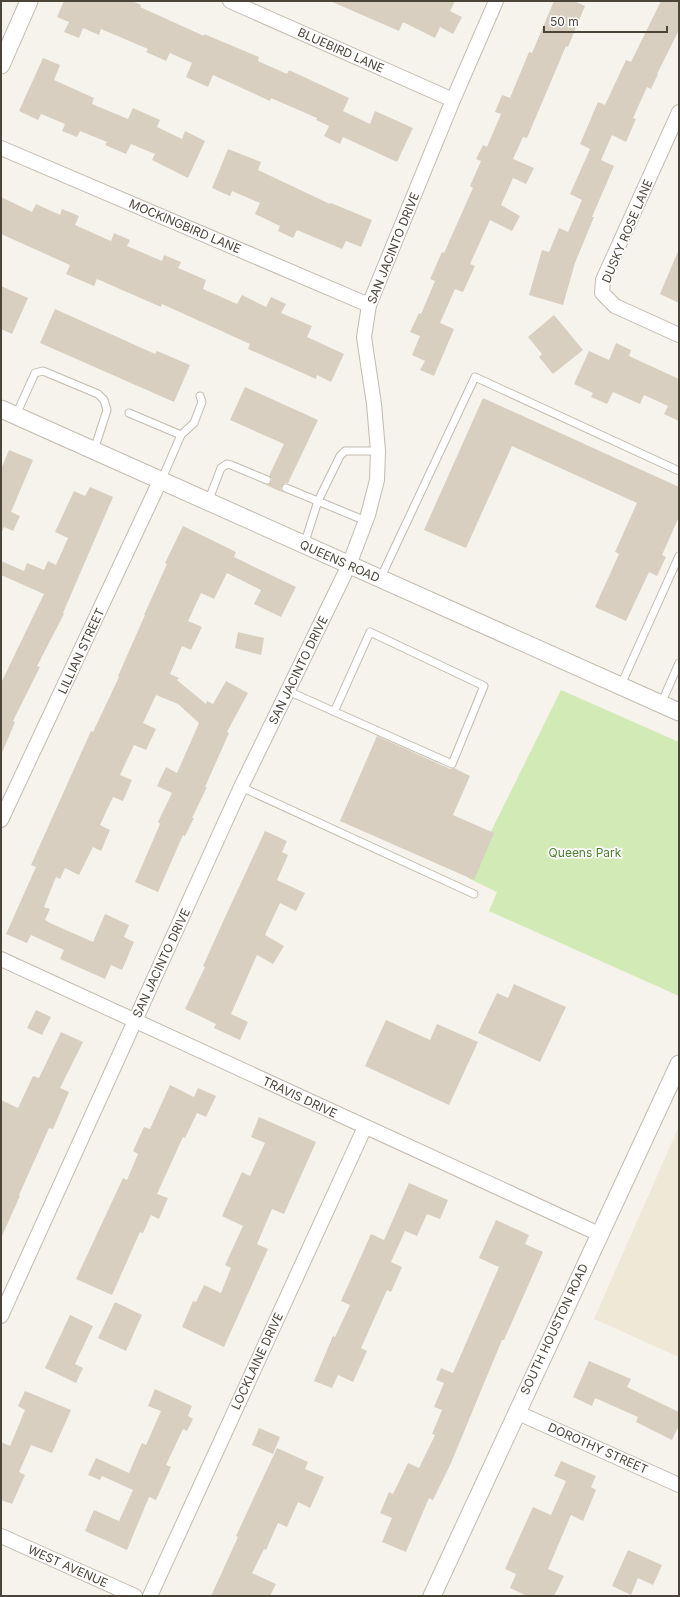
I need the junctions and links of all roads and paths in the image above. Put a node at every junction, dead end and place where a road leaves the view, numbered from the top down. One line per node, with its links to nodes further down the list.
1 (29, 1): 4 (street)
2 (230, 1): 5 (street, BLUEBIRD LANE)
3 (496, 1): 5 (street, SAN JACINTO DRIVE)
4 (1, 66)
5 (453, 100): 8 (street, SAN JACINTO DRIVE)
6 (679, 112): 9 (street, DUSKY ROSE LANE)
7 (1, 148): 8 (street, MOCKINGBIRD LANE)
8 (369, 305): 15 (street, SAN JACINTO DRIVE)
9 (679, 335)
10 (200, 396): 13 (lane)
11 (8, 412): 14 (street, QUEENS ROAD); 14 (lane)
12 (129, 413): 13 (lane)
13 (181, 435): 18 (lane)
14 (94, 450): 18 (street, QUEENS ROAD)
15 (378, 452): 20 (lane); 22 (street, SAN JACINTO DRIVE)
16 (679, 472): 26 (lane)
17 (267, 480): 21 (lane)
18 (160, 481): 21 (street, QUEENS ROAD); 34 (street, LILLIAN STREET)
19 (286, 488): 20 (lane)
20 (318, 501): 22 (lane); 23 (lane)
21 (208, 502): 23 (street, QUEENS ROAD)
22 (366, 521): 25 (street, SAN JACINTO DRIVE)
23 (304, 545): 25 (street, QUEENS ROAD)
24 (679, 556): 28 (lane)
25 (349, 565): 26 (street, QUEENS ROAD); 29 (street, SAN JACINTO DRIVE)
26 (380, 579): 28 (street, QUEENS ROAD)
27 (679, 663): 30 (lane)
28 (620, 687): 30 (street, QUEENS ROAD)
29 (288, 691): 31 (lane); 33 (street, SAN JACINTO DRIVE)
30 (661, 704): 32 (street, QUEENS ROAD)
31 (334, 712): 31 (lane)
32 (679, 712)
33 (241, 787): 35 (lane); 37 (street, SAN JACINTO DRIVE)
34 (1, 820)
35 (474, 894)
36 (1, 959): 37 (street, TRAVIS DRIVE)
37 (134, 1020): 39 (street, TRAVIS DRIVE); 41 (street, SAN JACINTO DRIVE)
38 (679, 1064): 40 (street, SOUTH HOUSTON ROAD)
39 (365, 1127): 40 (street, TRAVIS DRIVE); 46 (street, LOCKLAINE DRIVE)
40 (599, 1234): 42 (street, SOUTH HOUSTON ROAD)
41 (1, 1316)
42 (516, 1412): 43 (street, DOROTHY STREET); 47 (street, SOUTH HOUSTON ROAD)
43 (679, 1485)
44 (1, 1536): 45 (street, WEST AVENUE)
45 (135, 1596)
46 (150, 1596)
47 (432, 1596)

